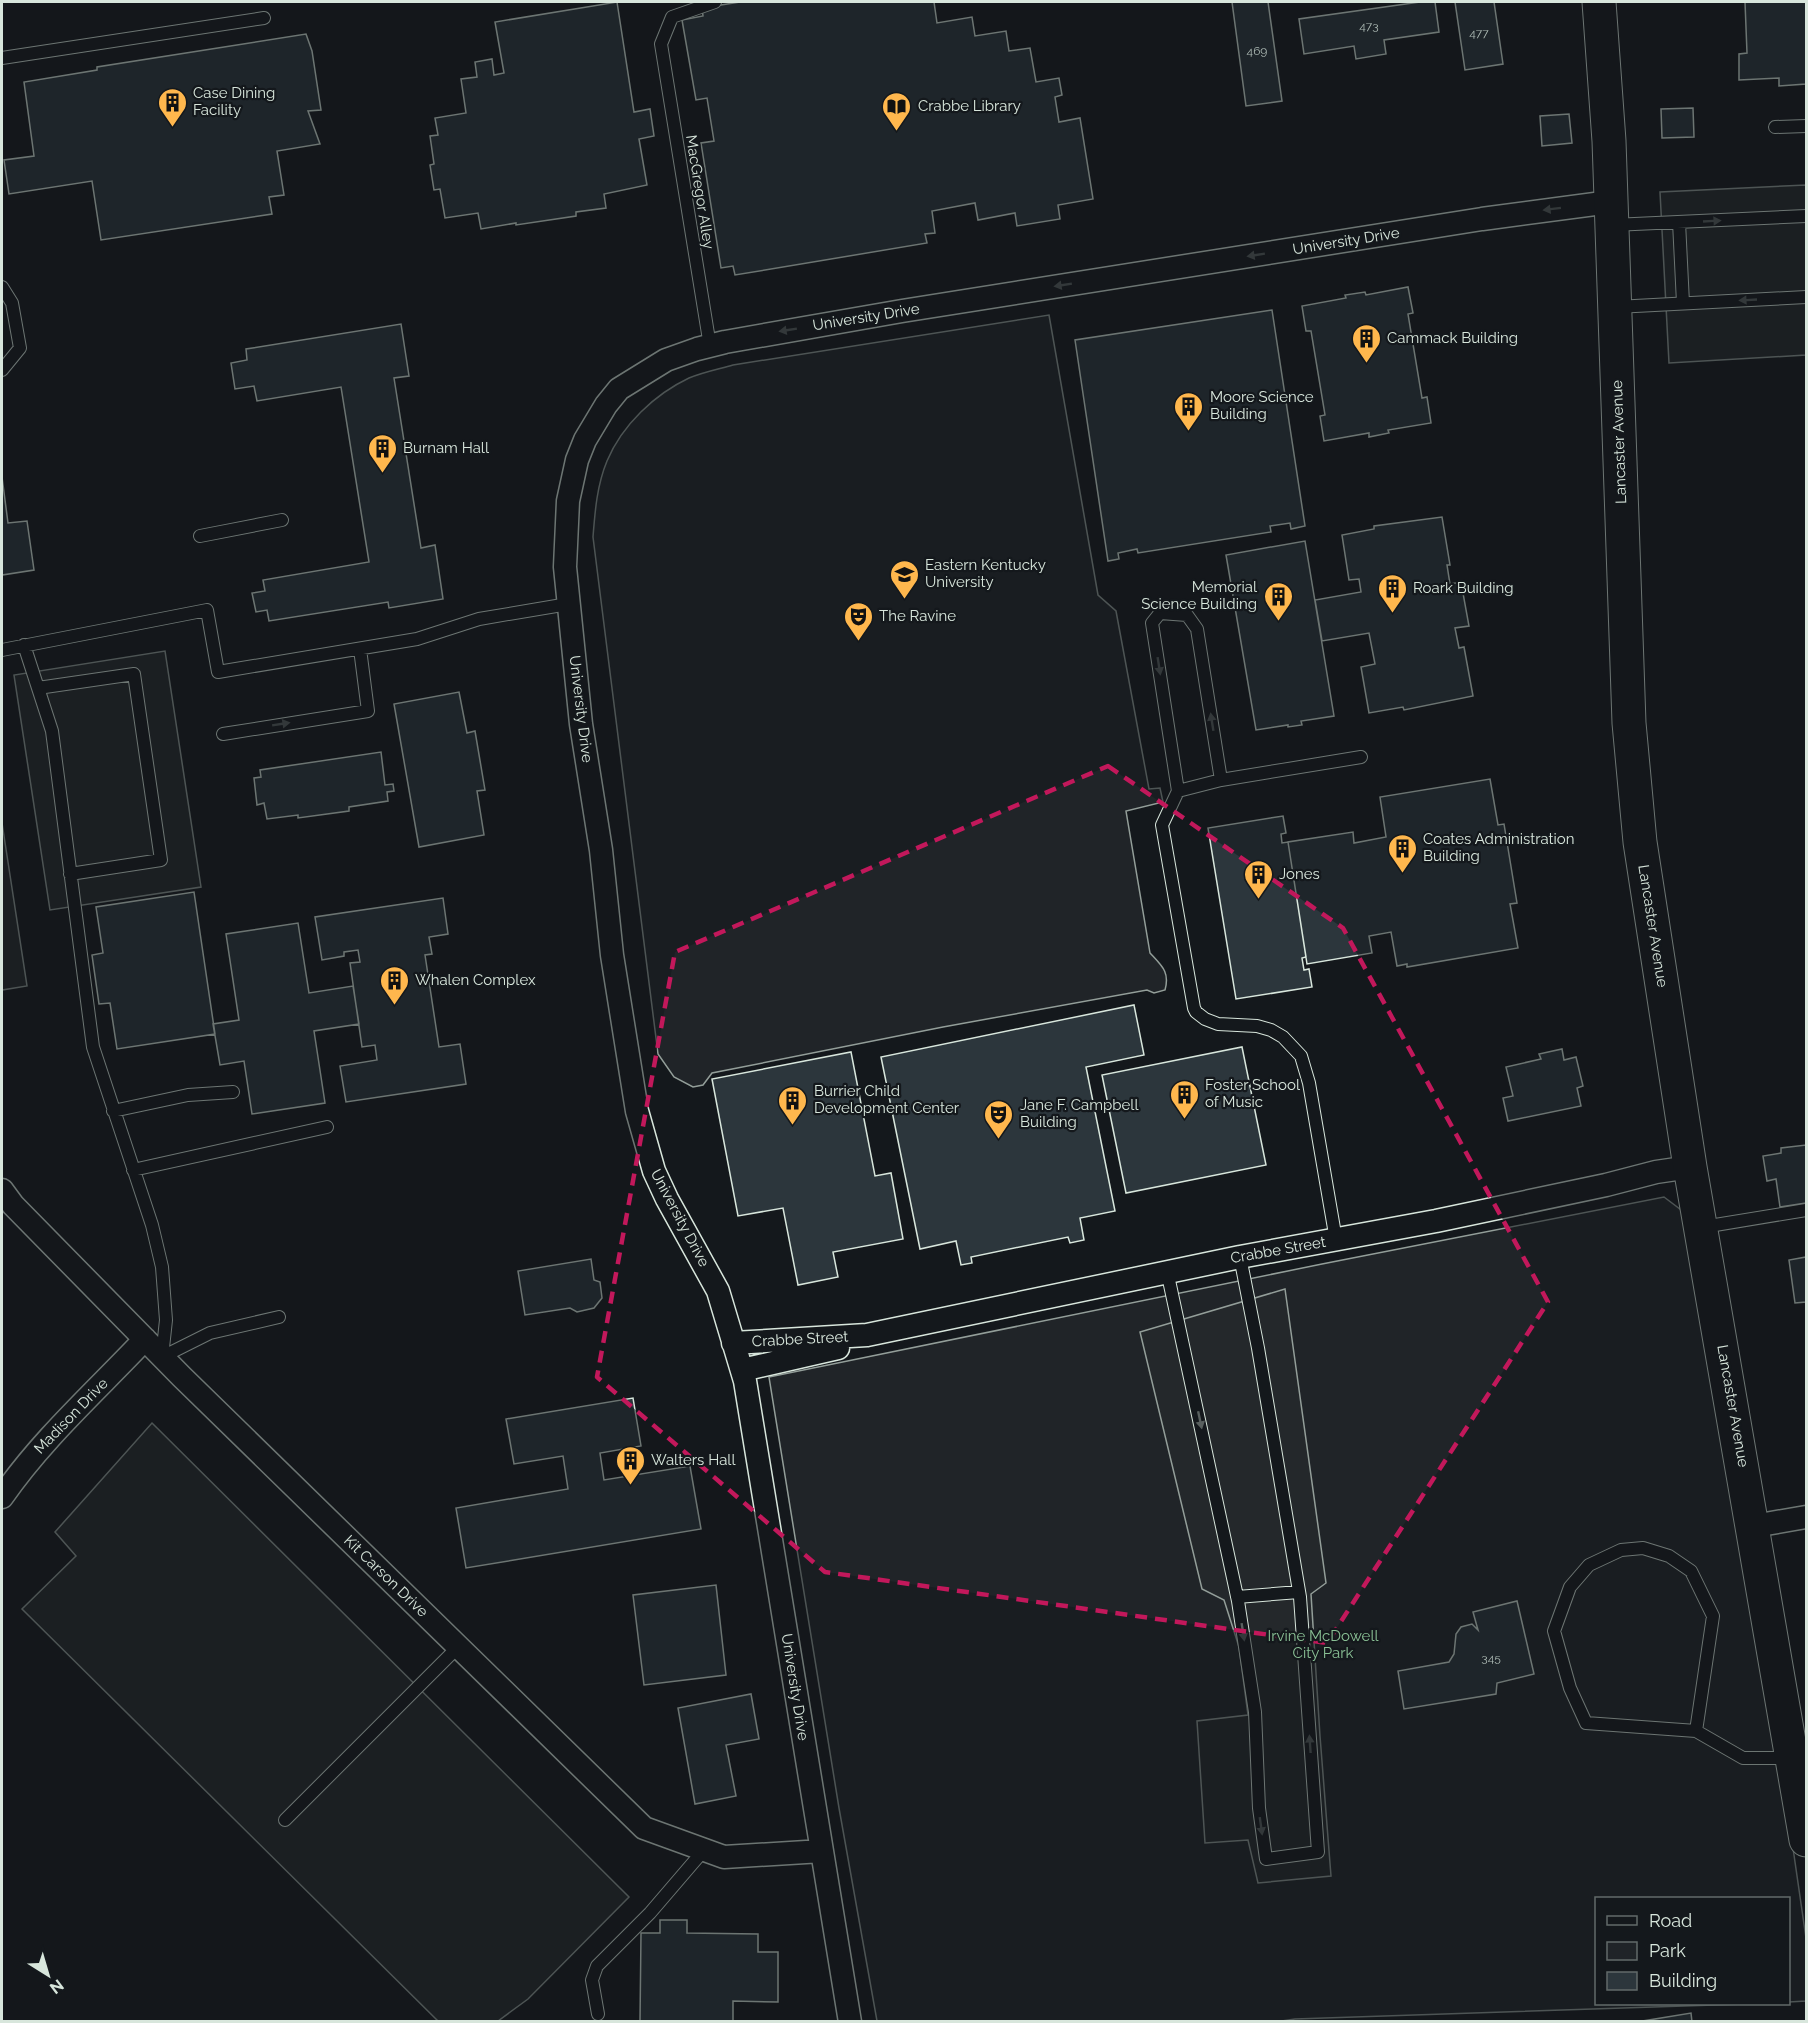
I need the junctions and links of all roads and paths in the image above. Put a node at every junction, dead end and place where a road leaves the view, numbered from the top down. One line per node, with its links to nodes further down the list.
1 (715, 2): 14 (lane, MacGregor Alley)
2 (1599, 2): 7 (main road, Lancaster Avenue)
3 (264, 18): 4 (lane)
4 (2, 58)
5 (1806, 126): 6 (lane)
6 (1775, 127)
7 (1611, 214): 9 (lane); 13 (main road, Lancaster Avenue); 14 (street, University Drive, one-way to 14)
8 (1806, 216): 9 (lane, one-way to 8)
9 (1679, 222): 12 (lane)
10 (2, 287): 15 (lane)
11 (1806, 297): 12 (lane, one-way to 12)
12 (1683, 303): 13 (lane)
13 (1614, 307): 31 (main road, Lancaster Avenue)
14 (710, 346): 18 (street, University Drive)
15 (2, 370)
16 (282, 520): 17 (lane)
17 (200, 536)
18 (568, 604): 20 (lane); 42 (street, University Drive)
19 (24, 645): 20 (lane); 21 (lane); 22 (lane)
20 (360, 649): 23 (lane, one-way to 20)
21 (2, 650)
22 (38, 688): 27 (lane); 27 (lane)
23 (223, 734)
24 (1361, 757): 25 (lane)
25 (1221, 780): 26 (lane); 26 (lane, one-way to 26)
26 (1178, 791): 36 (lane)
27 (70, 874): 29 (lane)
28 (233, 1092): 29 (lane)
29 (113, 1111): 32 (lane)
30 (327, 1127): 32 (lane)
31 (1690, 1167): 35 (main road, Lancaster Avenue); 36 (street, Crabbe Street)
32 (133, 1170): 43 (lane)
33 (2, 1190): 41 (street, Kit Carson Drive)
34 (1806, 1210): 35 (lane)
35 (1702, 1227): 47 (main road, Lancaster Avenue)
36 (1336, 1240): 37 (street, Crabbe Street)
37 (1240, 1257): 38 (street, Crabbe Street); 48 (lane)
38 (1167, 1271): 40 (street, Crabbe Street); 49 (lane, one-way to 49)
39 (279, 1317): 43 (lane)
40 (867, 1335): 42 (street, Crabbe Street); 44 (street, Crabbe Street)
41 (145, 1339): 43 (street, Kit Carson Drive); 45 (street, Madison Drive)
42 (733, 1343): 44 (street, University Drive)
43 (162, 1357): 50 (street, Kit Carson Drive)
44 (742, 1370): 56 (street, University Drive)
45 (2, 1497)
46 (1806, 1517): 47 (street)
47 (1754, 1526): 52 (main road, Lancaster Avenue)
48 (1299, 1592): 49 (lane); 49 (lane, one-way to 48)
49 (1237, 1597)
50 (458, 1647): 53 (lane); 55 (street, Kit Carson Drive)
51 (1696, 1731): 51 (lane); 52 (lane)
52 (1793, 1758): 54 (main road, Lancaster Avenue)
53 (285, 1820)
54 (1806, 1840)
55 (704, 1850): 56 (street, Kit Carson Drive); 57 (lane)
56 (822, 1851): 58 (street, University Drive)
57 (597, 2014)
58 (850, 2022)

